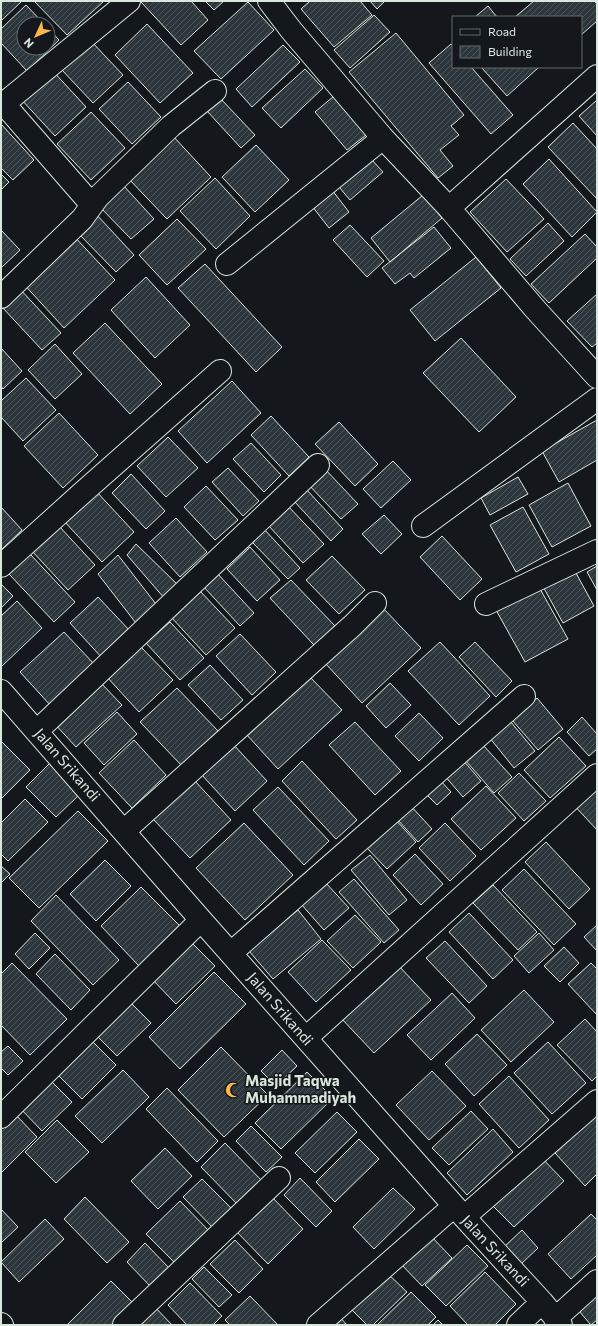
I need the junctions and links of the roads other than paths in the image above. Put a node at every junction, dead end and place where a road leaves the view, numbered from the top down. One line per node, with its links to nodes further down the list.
1 (129, 1): 5 (street)
2 (273, 3): 6 (street)
3 (597, 76): 8 (street)
4 (215, 91): 7 (street)
5 (2, 105): 7 (street)
6 (383, 138): 8 (street); 9 (street)
7 (92, 205): 10 (street)
8 (449, 208): 12 (street)
9 (227, 264)
10 (1, 297)
11 (220, 372): 17 (street)
12 (597, 377)
13 (597, 400): 15 (street)
14 (318, 465): 22 (street)
15 (423, 526)
16 (597, 552): 19 (street)
17 (1, 566)
18 (375, 603): 24 (street)
19 (486, 604)
20 (1, 691): 22 (street, Jalan Srikandi)
21 (524, 696): 26 (street)
22 (37, 731): 24 (street, Jalan Srikandi)
23 (597, 775): 27 (street)
24 (124, 831): 25 (street, Jalan Srikandi)
25 (201, 920): 26 (street, Jalan Srikandi); 29 (street)
26 (231, 953): 27 (street, Jalan Srikandi)
27 (306, 1038): 31 (street, Jalan Srikandi)
28 (597, 1100): 31 (street)
29 (1, 1117)
30 (278, 1178): 34 (street)
31 (459, 1212): 33 (street, Jalan Srikandi); 35 (street)
32 (597, 1281): 33 (street)
33 (553, 1315): 36 (street)
34 (124, 1325)
35 (318, 1325)
36 (518, 1325)

